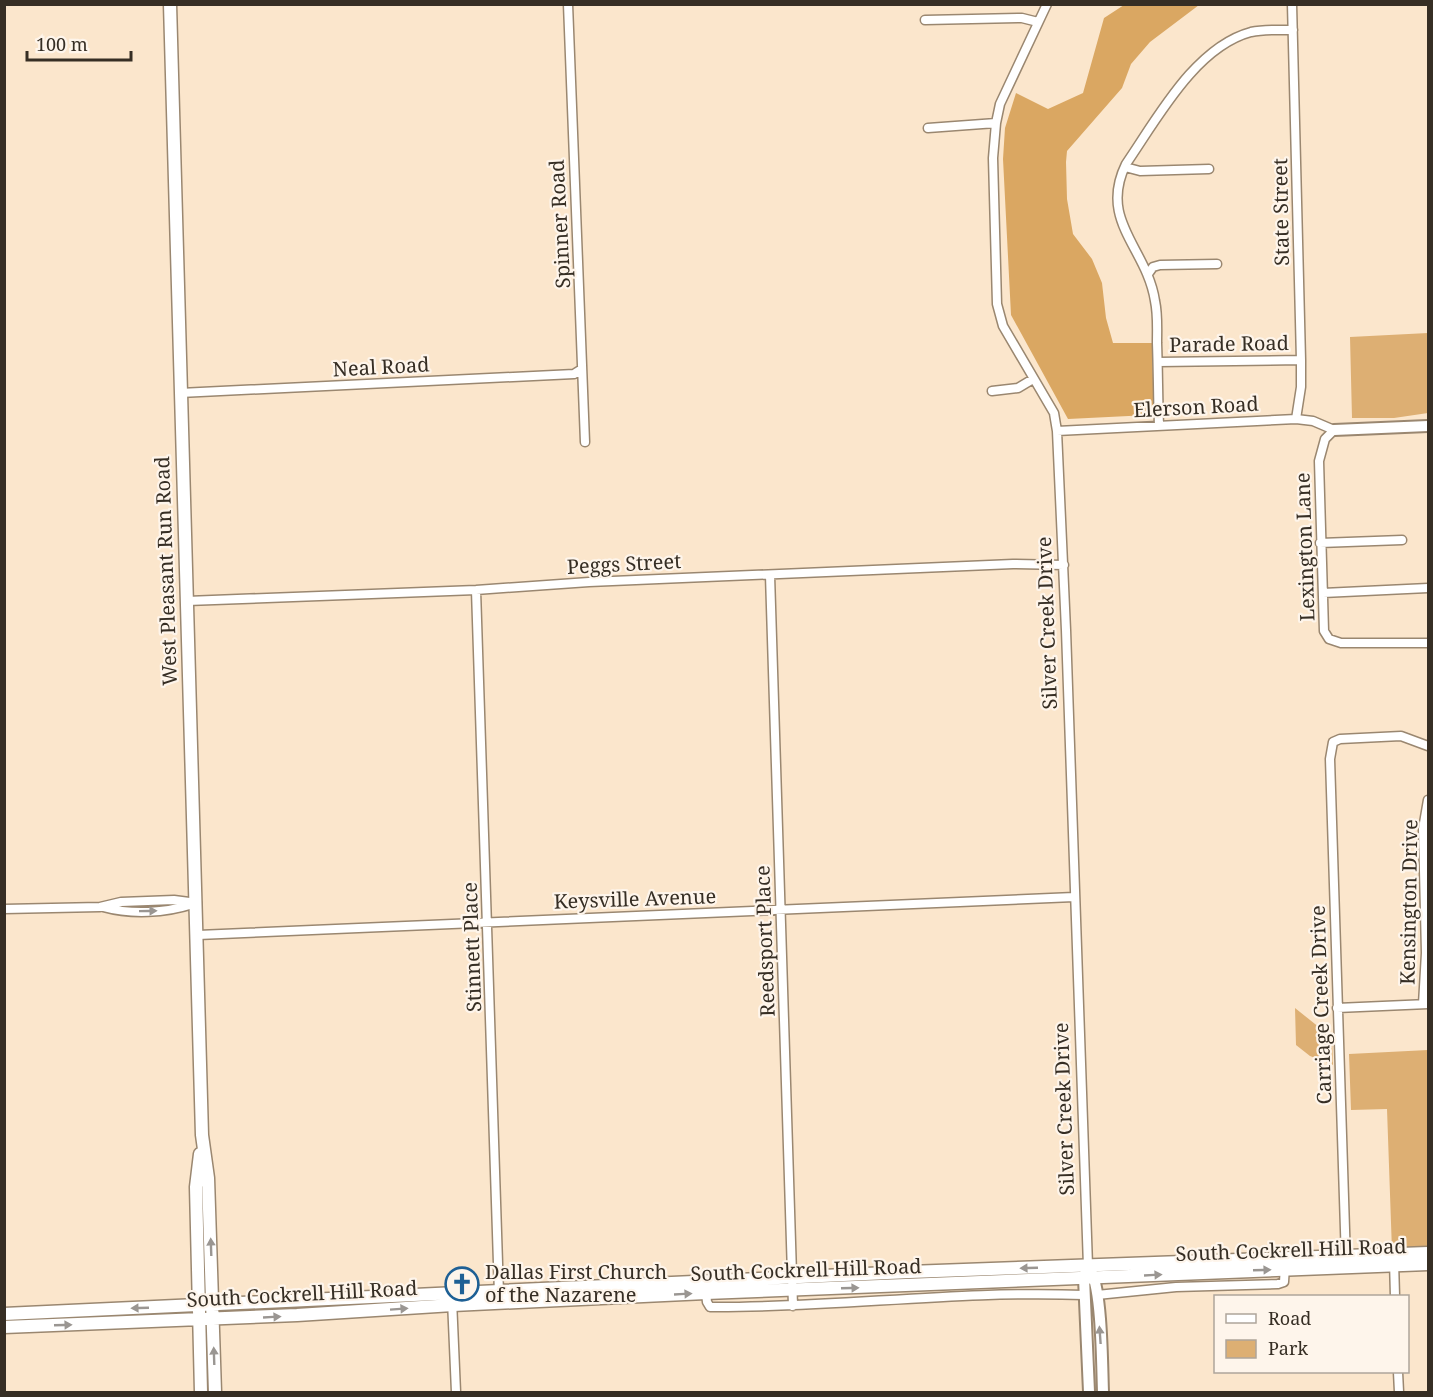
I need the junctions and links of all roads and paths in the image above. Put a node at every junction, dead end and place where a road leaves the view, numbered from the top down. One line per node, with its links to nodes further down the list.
1 (170, 4): 19 (main road, West Pleasant Run Road)
2 (568, 4): 16 (street, Spinner Road)
3 (1047, 4): 6 (street, Silver Creek Drive)
4 (1292, 4): 7 (street, State Street)
5 (925, 20): 6 (street)
6 (1038, 22): 8 (street, Silver Creek Drive)
7 (1293, 30): 10 (street); 14 (street, State Street)
8 (996, 123): 9 (street); 17 (street, Silver Creek Drive)
9 (928, 128)
10 (1125, 167): 11 (street); 13 (street)
11 (1209, 169)
12 (1217, 264): 13 (street)
13 (1148, 273): 15 (street)
14 (1301, 360): 15 (street, Parade Road); 20 (street, State Street)
15 (1158, 362): 21 (street)
16 (582, 369): 19 (street, Neal Road); 25 (street, Spinner Road)
17 (1033, 379): 18 (street); 24 (street, Silver Creek Drive)
18 (992, 391)
19 (180, 393): 33 (main road, West Pleasant Run Road)
20 (1296, 418): 21 (street, Elerson Road); 23 (street, Elerson Road)
21 (1159, 426): 24 (street, Elerson Road)
22 (1428, 426): 23 (street)
23 (1334, 430): 27 (street, Lexington Lane)
24 (1057, 431): 28 (street, Silver Creek Drive)
25 (585, 442)
26 (1402, 540): 27 (street)
27 (1320, 543): 32 (street, Lexington Lane)
28 (1064, 565): 29 (street, Peggs Street); 37 (street, Silver Creek Drive)
29 (770, 574): 31 (street, Peggs Street); 40 (street, Reedsport Place)
30 (1428, 588): 32 (street)
31 (476, 590): 33 (street, Peggs Street); 41 (street, Stinnett Place)
32 (1323, 593): 34 (street, Lexington Lane)
33 (187, 601): 38 (main road, West Pleasant Run Road)
34 (1428, 643)
35 (1428, 746): 44 (street, Carriage Creek Drive)
36 (1428, 800): 43 (street, Kensington Drive)
37 (1074, 897): 40 (street, Keysville Avenue); 51 (street, Silver Creek Drive)
38 (197, 903): 39 (street); 42 (main road, West Pleasant Run Road)
39 (4, 909)
40 (780, 910): 41 (street, Keysville Avenue); 52 (street, Reedsport Place)
41 (487, 922): 42 (street, Keysville Avenue); 58 (street, Stinnett Place)
42 (198, 935): 45 (main road, West Pleasant Run Road)
43 (1426, 1004): 44 (street)
44 (1337, 1008): 48 (street, Carriage Creek Drive)
45 (202, 1135): 60 (main road, West Pleasant Run Road, one-way to 45); 61 (main road, West Pleasant Run Road)
46 (1428, 1253): 47 (main road, South Cockrell Hill Road)
47 (1394, 1260): 48 (main road, South Cockrell Hill Road); 50 (main road, South Cockrell Hill Road); 57 (street)
48 (1346, 1262): 49 (main road, South Cockrell Hill Road)
49 (1285, 1264): 51 (main road, South Cockrell Hill Road); 56 (street)
50 (1428, 1264)
51 (1089, 1274): 52 (main road, South Cockrell Hill Road, one-way to 52); 53 (main road, South Cockrell Hill Road); 55 (street, Silver Creek Drive); 56 (street, Silver Creek Drive)
52 (792, 1284): 53 (main road, South Cockrell Hill Road, one-way to 53); 54 (main road, South Cockrell Hill Road); 58 (main road, South Cockrell Hill Road); 62 (street, Reedsport Place)
53 (917, 1292): 55 (street); 62 (street)
54 (706, 1293): 58 (main road, South Cockrell Hill Road, one-way to 54); 62 (street)
55 (1084, 1295): 71 (street, Silver Creek Drive)
56 (1097, 1295): 72 (street, Silver Creek Drive, one-way to 56)
57 (1395, 1295)
58 (499, 1297): 59 (main road, South Cockrell Hill Road)
59 (452, 1299): 60 (main road, South Cockrell Hill Road); 64 (main road, South Cockrell Hill Road, one-way to 59); 70 (street)
60 (213, 1305): 61 (main road, South Cockrell Hill Road); 64 (main road, West Pleasant Run Road)
61 (198, 1306): 63 (main road, South Cockrell Hill Road, one-way to 63); 65 (main road, West Pleasant Run Road)
62 (793, 1306)
63 (4, 1314)
64 (213, 1319): 65 (main road, South Cockrell Hill Road); 69 (main road, West Pleasant Run Road, one-way to 64)
65 (199, 1320): 66 (main road, South Cockrell Hill Road, one-way to 65); 68 (main road, West Pleasant Run Road)
66 (4, 1327)
67 (1398, 1373): 73 (street)
68 (201, 1392)
69 (215, 1392)
70 (456, 1392)
71 (1089, 1392)
72 (1103, 1392)
73 (1399, 1392)

